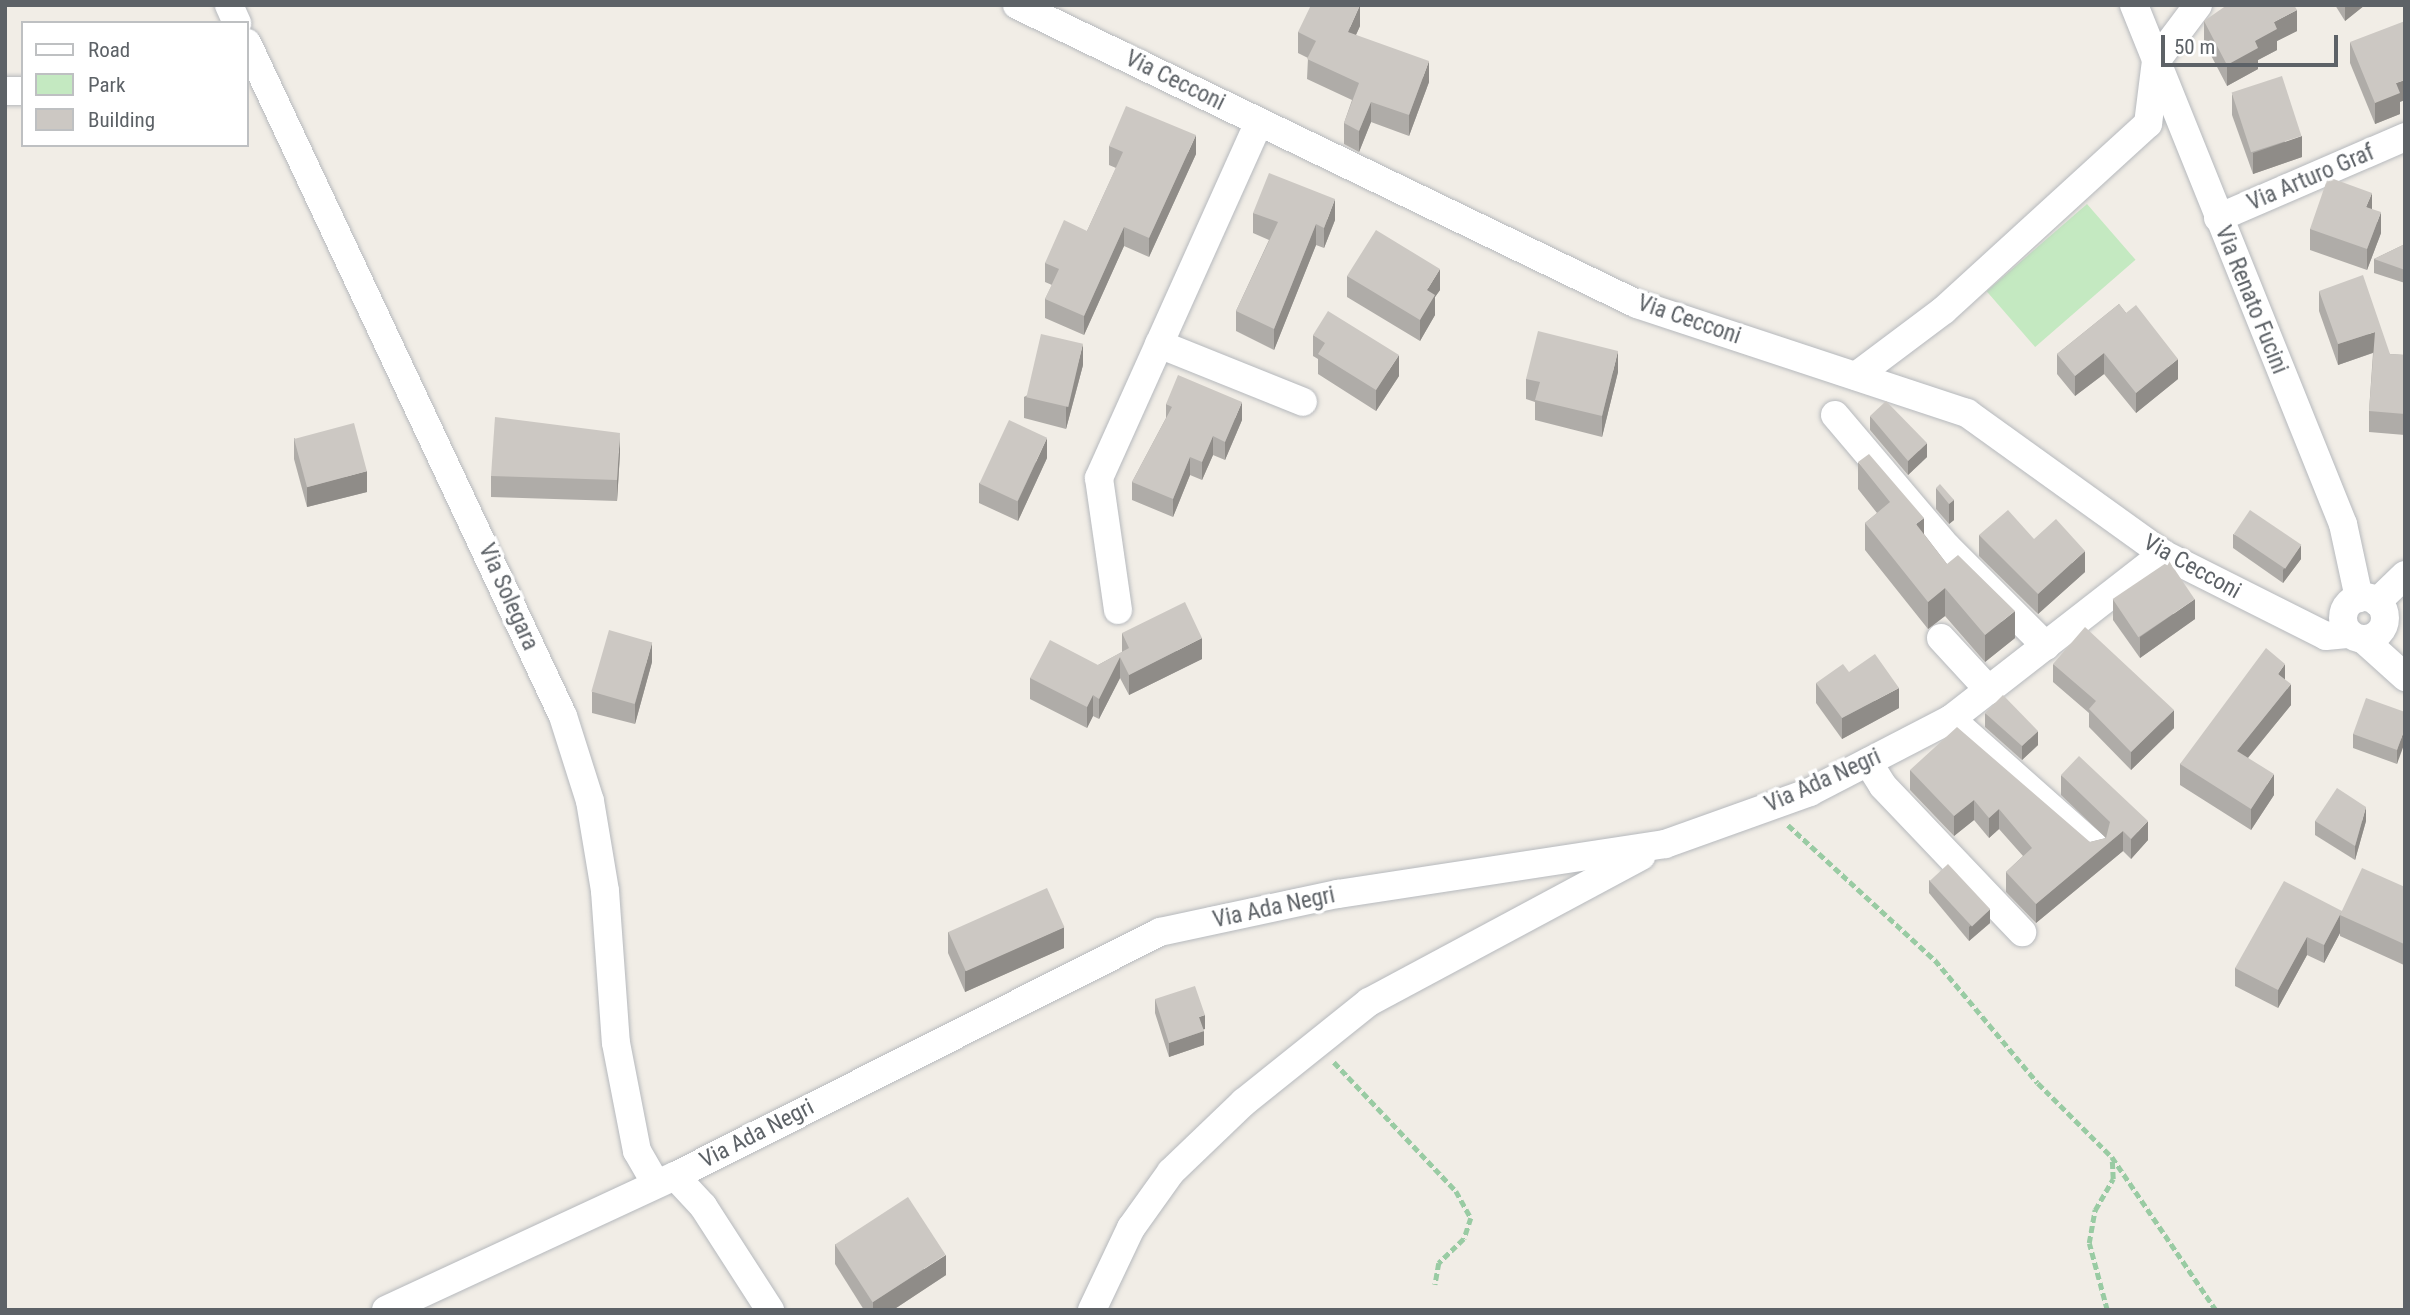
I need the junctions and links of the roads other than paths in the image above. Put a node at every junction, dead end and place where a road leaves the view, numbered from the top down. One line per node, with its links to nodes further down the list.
1 (229, 5): 5 (street)
2 (1017, 5): 9 (street, Via Cecconi)
3 (2134, 5): 7 (street, Via Renato Fucini)
4 (2199, 5): 7 (street)
5 (236, 21)
6 (248, 47): 8 (street, Via Solegara)
7 (2156, 61): 11 (street, Via Renato Fucini); 13 (street)
8 (258, 92): 30 (street, Via Solegara)
9 (1259, 122): 12 (street); 13 (street, Via Cecconi)
10 (2405, 137): 11 (street, Via Arturo Graf)
11 (2218, 218): 18 (street, Via Renato Fucini)
12 (1159, 344): 14 (street); 19 (street)
13 (1856, 376): 16 (street, Via Cecconi)
14 (1303, 402)
15 (1835, 415): 22 (street)
16 (2162, 554): 20 (street, Via Cecconi); 22 (street, Via Ada Negri)
17 (2405, 575): 18 (street)
18 (2368, 600): 20 (street)
19 (1118, 610)
20 (2357, 637): 23 (street)
21 (1941, 638): 24 (street)
22 (2046, 646): 24 (street, Via Ada Negri)
23 (2405, 677)
24 (1989, 690): 25 (street, Via Ada Negri)
25 (1951, 719): 26 (street, Via Ada Negri); 28 (street)
26 (1868, 762): 27 (street, Via Ada Negri); 29 (street)
27 (1665, 844): 30 (street, Via Ada Negri); 33 (street)
28 (2094, 846)
29 (2022, 932)
30 (666, 1180): 31 (street, Via Solegara); 32 (street, Via Ada Negri)
31 (767, 1307)
32 (386, 1310)
33 (1092, 1310)

